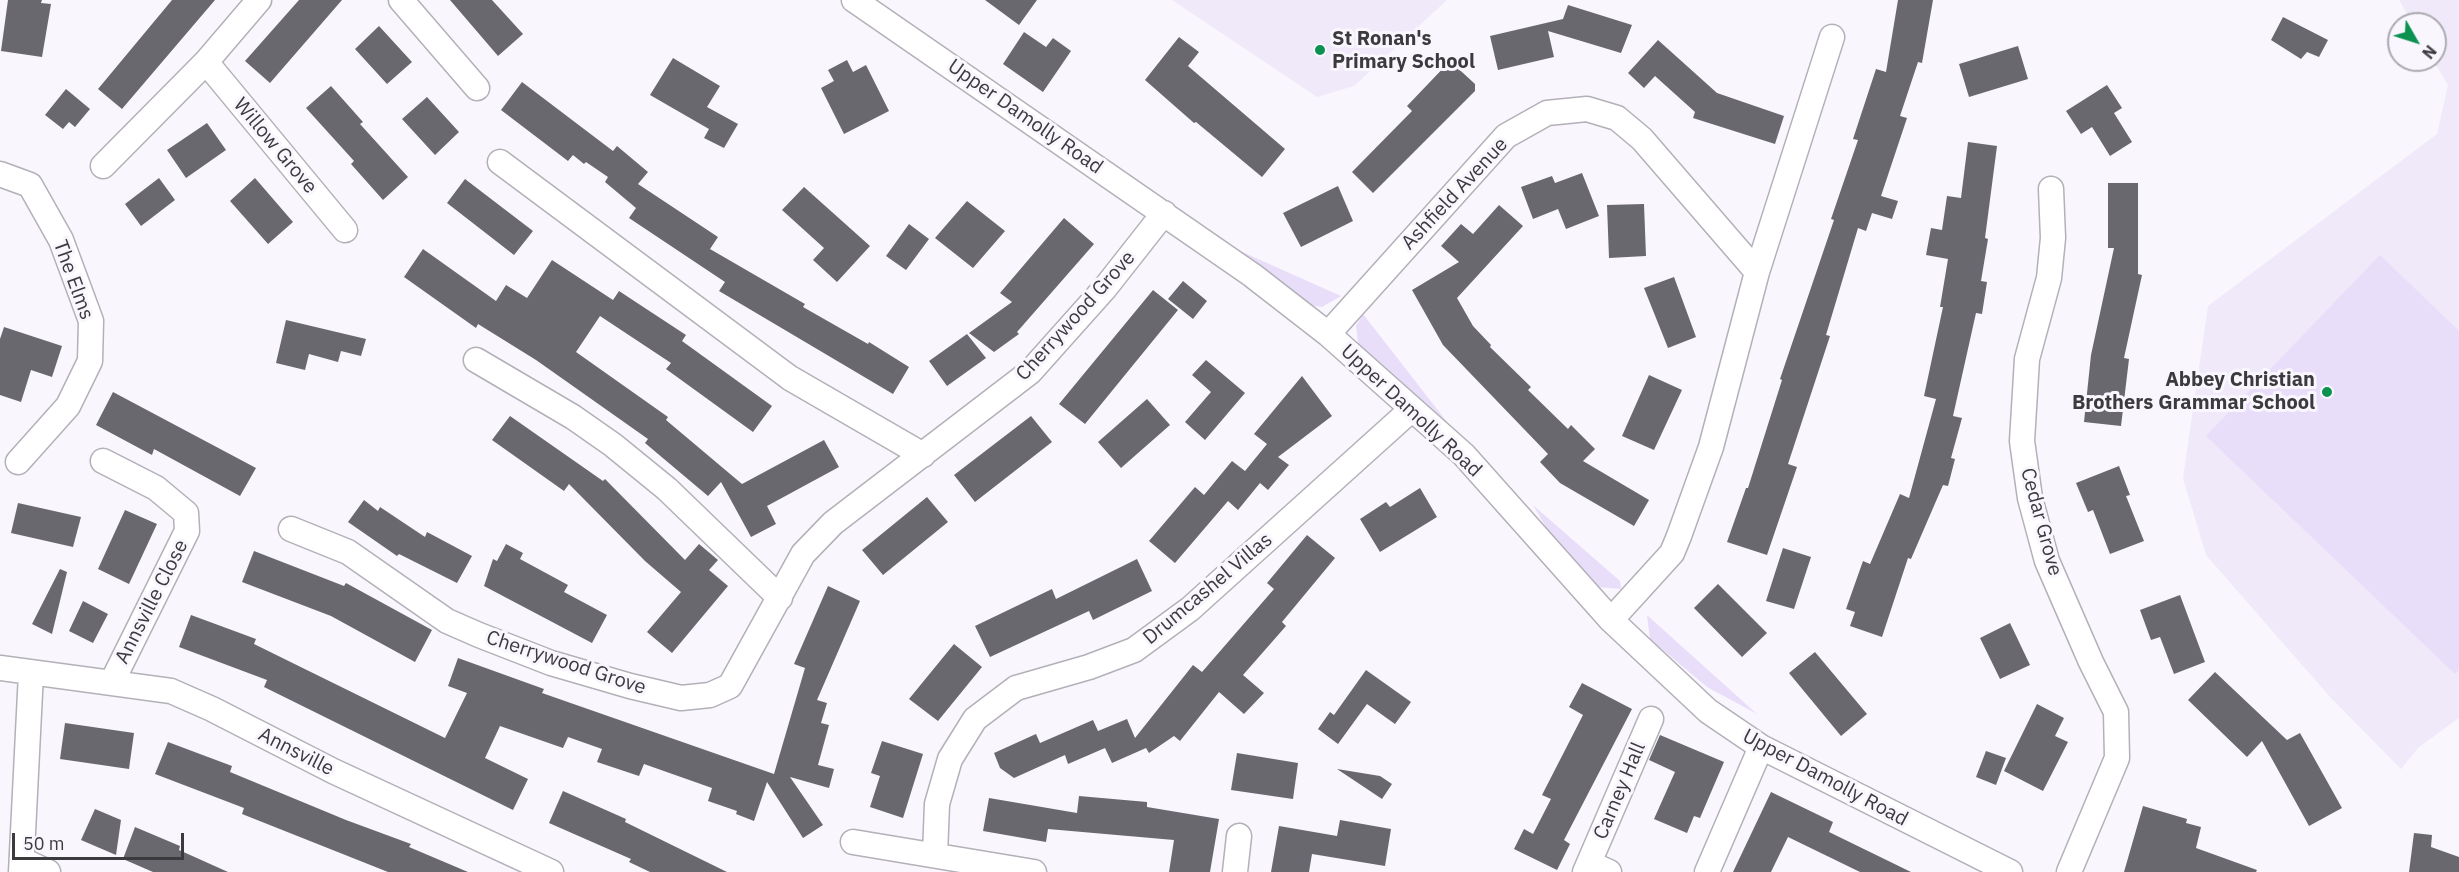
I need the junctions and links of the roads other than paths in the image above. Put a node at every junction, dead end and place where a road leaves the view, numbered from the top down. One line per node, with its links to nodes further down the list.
1 (259, 0): 5 (street)
2 (401, 0): 6 (street)
3 (854, 0): 11 (street, Upper Damolly Road)
4 (1832, 37): 13 (street)
5 (206, 62): 8 (street); 12 (street, Willow Grove)
6 (477, 88)
7 (500, 162): 17 (street)
8 (103, 166)
9 (0, 174): 19 (street, The Elms)
10 (2051, 189): 39 (street, Cedar Grove)
11 (1164, 213): 14 (street, Upper Damolly Road); 17 (street, Cherrywood Grove)
12 (345, 230)
13 (1757, 272): 14 (street, Ashfield Avenue); 22 (street)
14 (1328, 334): 16 (street, Upper Damolly Road)
15 (476, 360): 21 (street)
16 (1413, 409): 22 (street, Upper Damolly Road); 30 (street, Drumcashel Villas)
17 (923, 454): 21 (street, Cherrywood Grove)
18 (103, 461): 25 (street, Annsville Close)
19 (18, 462)
20 (291, 529): 21 (street, Cherrywood Grove)
21 (780, 598)
22 (1611, 620): 27 (street, Upper Damolly Road)
23 (0, 668): 24 (street, Annsville)
24 (31, 673): 25 (street, Annsville); 31 (street)
25 (112, 682): 34 (street, Annsville)
26 (1651, 719): 32 (street, Carney Hall)
27 (1761, 747): 37 (street); 38 (street, Upper Damolly Road)
28 (1239, 836): 36 (street)
29 (853, 842): 30 (street)
30 (935, 855): 35 (street)
31 (21, 866): 33 (street)
32 (1594, 869)
33 (48, 872)
34 (550, 872)
35 (1034, 872)
36 (1235, 872)
37 (1707, 872)
38 (2010, 872)
39 (2069, 872)

